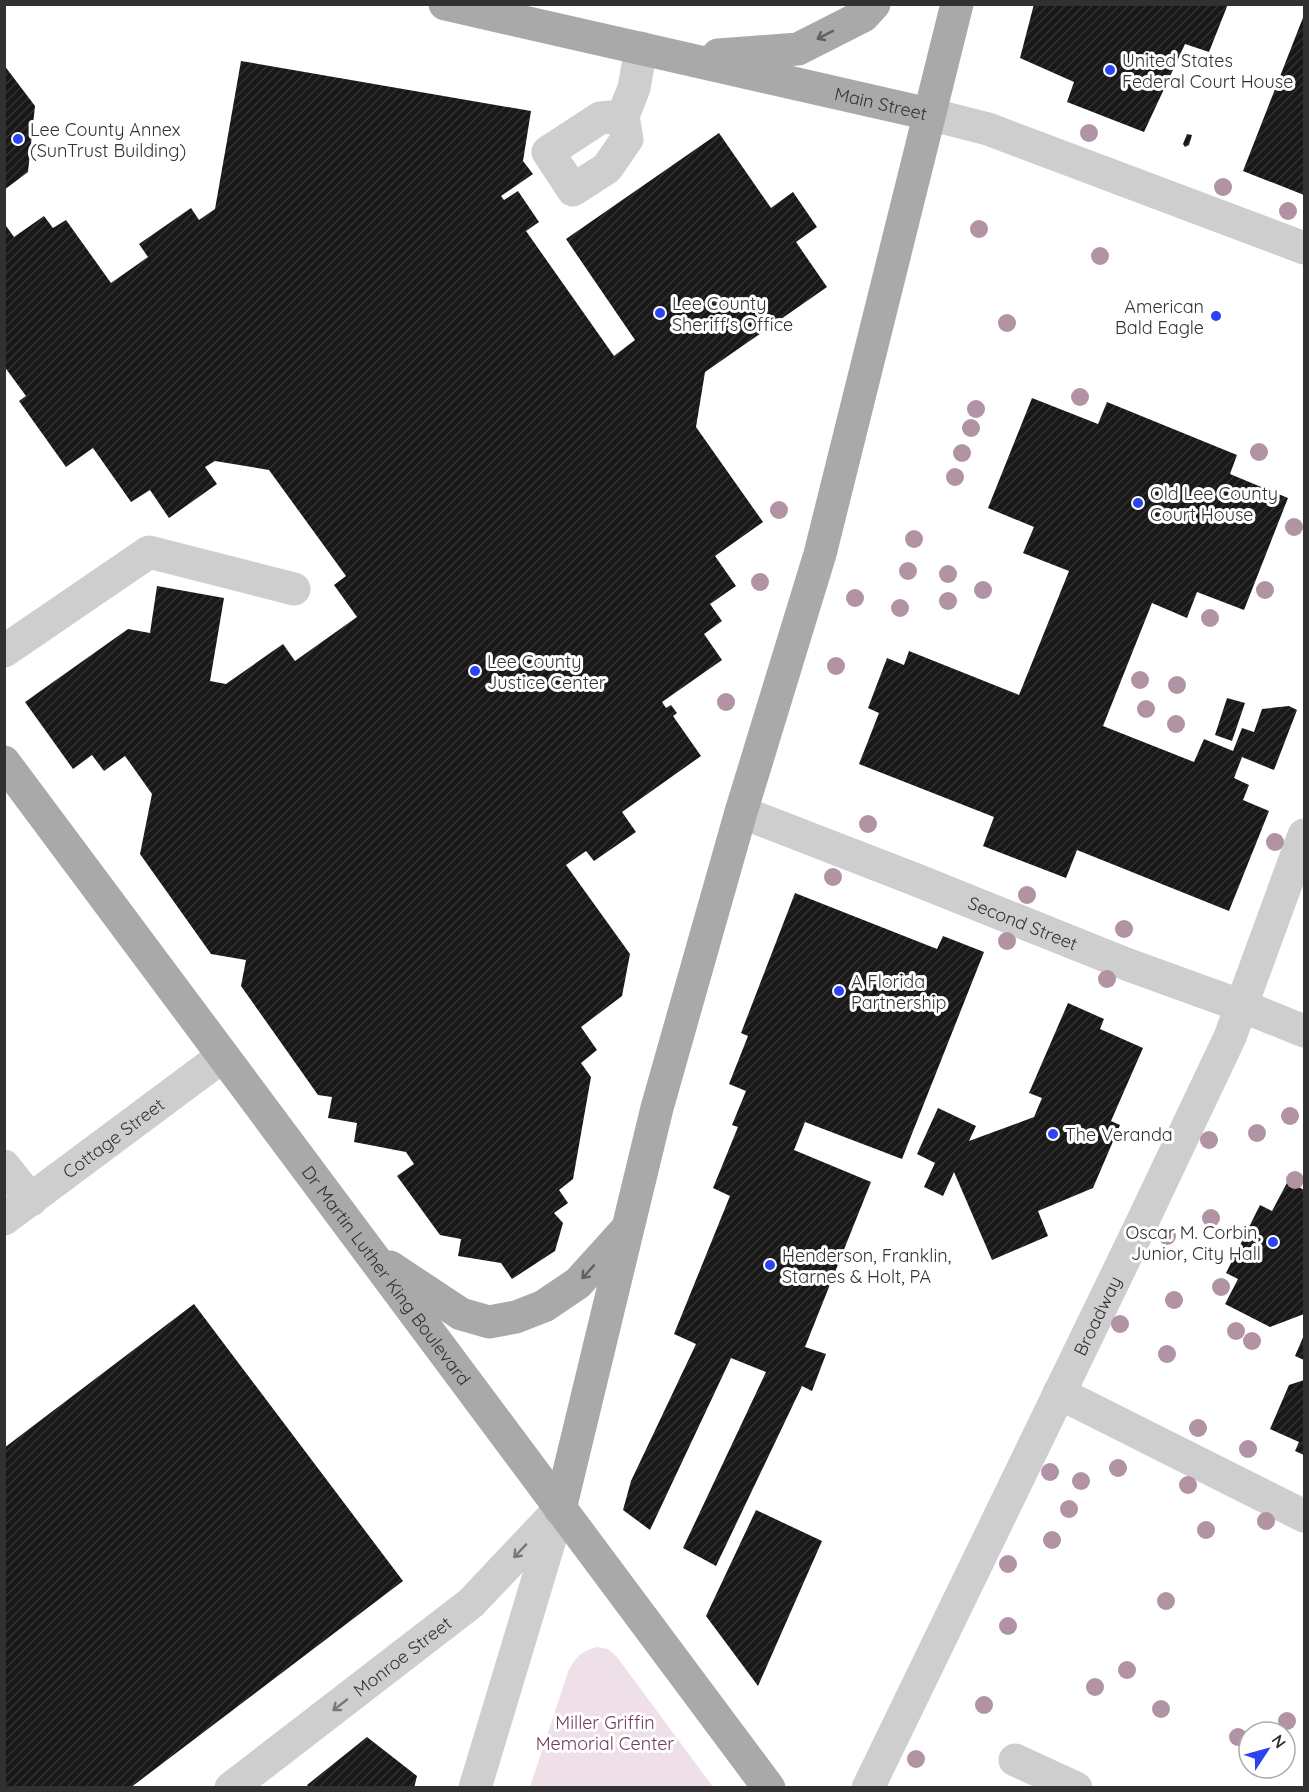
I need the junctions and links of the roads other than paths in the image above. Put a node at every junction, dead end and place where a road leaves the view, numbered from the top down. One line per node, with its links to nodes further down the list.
1 (445, 4): 4 (main road, Main Street)
2 (874, 4): 5 (main road, one-way to 5)
3 (957, 4): 6 (main road)
4 (640, 48): 5 (main road, Main Street); 7 (street)
5 (683, 57): 6 (main road, Main Street)
6 (929, 114): 8 (street, Main Street); 12 (main road)
7 (623, 116)
8 (1305, 248)
9 (294, 589): 10 (street)
10 (4, 651)
11 (4, 762): 16 (main road, Dr Martin Luther King Boulevard)
12 (741, 812): 14 (street, Second Street); 20 (main road)
13 (1305, 835): 14 (street, Broadway)
14 (1242, 1006): 15 (street, Second Street); 22 (street, Broadway)
15 (1305, 1031)
16 (223, 1056): 18 (street, Cottage Street); 21 (main road, Dr Martin Luther King Boulevard)
17 (4, 1166): 18 (street)
18 (31, 1200): 19 (street, Cottage Street)
19 (4, 1220)
20 (627, 1229): 21 (main road, one-way to 21); 23 (main road)
21 (371, 1254): 23 (main road, Dr Martin Luther King Boulevard)
22 (1059, 1393): 24 (street); 29 (street, Broadway)
23 (560, 1509): 26 (street, Monroe Street, one-way to 26); 27 (street); 28 (main road, Dr Martin Luther King Boulevard)
24 (1305, 1516)
25 (1015, 1760): 30 (street)
26 (231, 1788)
27 (474, 1788)
28 (769, 1788)
29 (868, 1788)
30 (1076, 1788)

